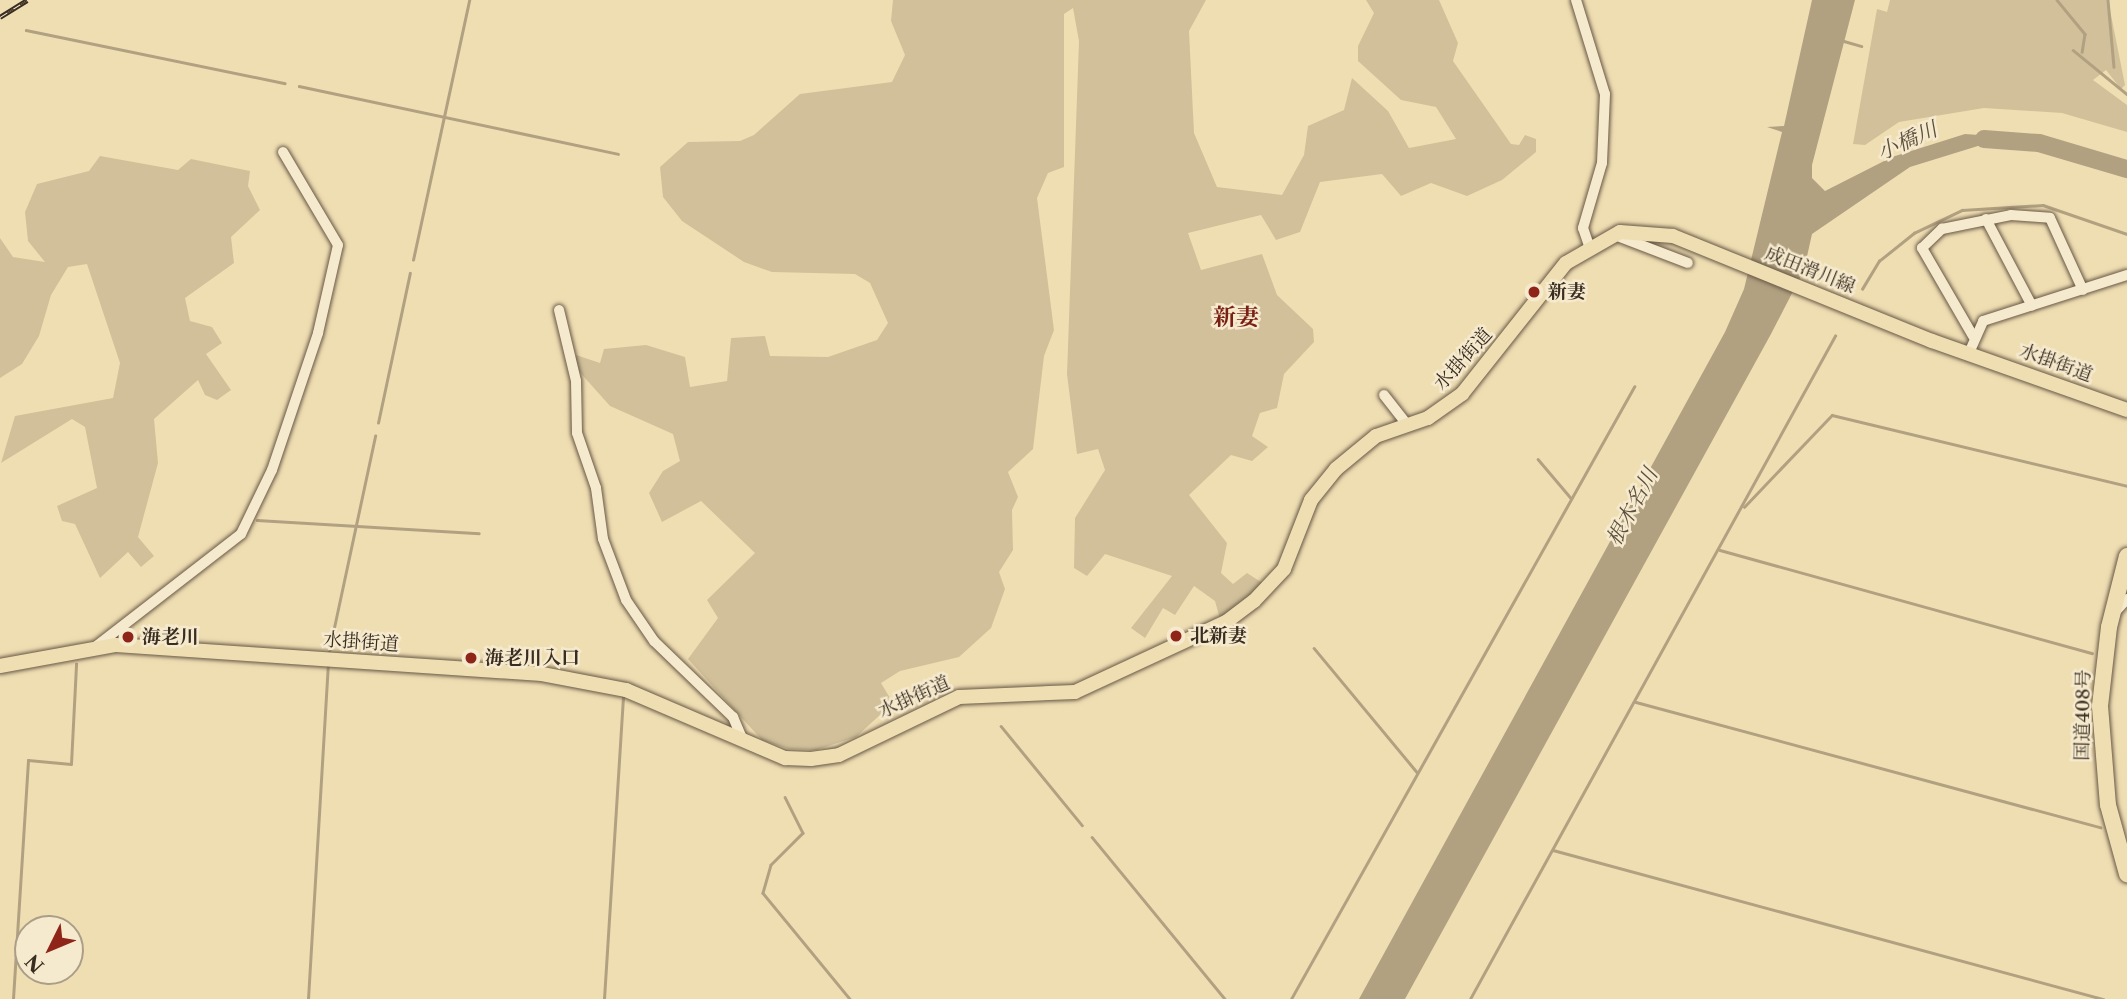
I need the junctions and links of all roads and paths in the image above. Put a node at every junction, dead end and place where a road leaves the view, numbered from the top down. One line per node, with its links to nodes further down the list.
1 (1576, 0): 5 (street)
2 (283, 152): 20 (street)
3 (1986, 219): 8 (street); 9 (street); 11 (street)
4 (1612, 233): 5 (main road, 水掛街道); 6 (street); 12 (main road, 成田滑川線)
5 (1589, 245): 16 (main road, 水掛街道)
6 (1688, 262)
7 (2127, 275): 8 (street)
8 (2083, 290): 9 (street)
9 (2032, 306): 11 (street)
10 (559, 310): 22 (street)
11 (1973, 336): 13 (street)
12 (1932, 341): 13 (main road, 水掛街道)
13 (1969, 353): 15 (main road, 水掛街道)
14 (1384, 395): 16 (street)
15 (2127, 410)
16 (1408, 426): 22 (main road, 水掛街道)
17 (2127, 556): 19 (highway, 国道408号)
18 (2127, 599): 19 (street)
19 (2112, 615): 23 (highway, 国道408号)
20 (94, 649): 21 (main road, 水掛街道); 22 (main road, 水掛街道)
21 (0, 666)
22 (743, 740)
23 (2127, 874)

